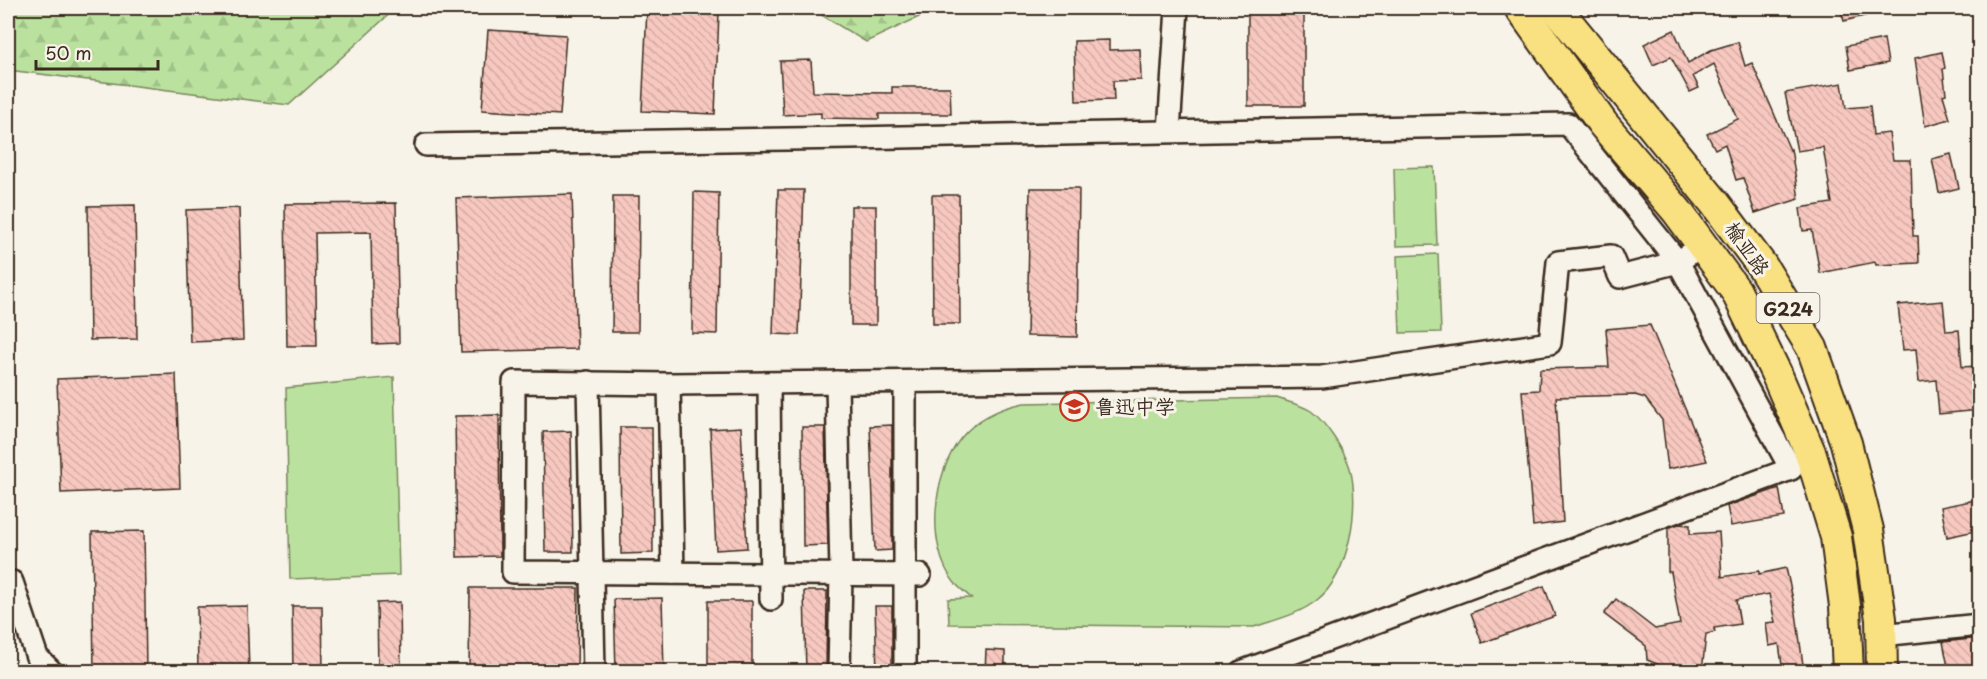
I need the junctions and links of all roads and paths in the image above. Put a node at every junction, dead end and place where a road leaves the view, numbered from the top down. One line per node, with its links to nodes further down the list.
1 (1177, 8): 6 (street)
2 (1520, 8): 5 (highway, 榆亚路 / G224)
3 (1556, 8): 23 (highway, 榆亚路 / G224)
4 (1568, 124): 5 (street); 6 (street); 9 (street)
5 (1603, 124): 8 (highway, 榆亚路 / G224)
6 (1169, 131): 7 (street)
7 (426, 145)
8 (1703, 246): 9 (street); 29 (highway, 榆亚路 / G224)
9 (1678, 262): 12 (street); 28 (street)
10 (588, 382): 13 (street); 15 (street); 15 (street)
11 (769, 382): 12 (street); 13 (street); 17 (street)
12 (837, 382): 18 (street)
13 (669, 384): 16 (street)
14 (905, 393): 19 (street)
15 (592, 572): 16 (street); 25 (street)
16 (673, 573): 17 (street)
17 (771, 574): 18 (street); 21 (street)
18 (841, 574): 19 (street); 26 (street)
19 (912, 575): 27 (street)
20 (12, 582): 24 (street)
21 (771, 599)
22 (1980, 625): 23 (street)
23 (1881, 635): 30 (highway, 榆亚路 / G224)
24 (52, 672)
25 (594, 672)
26 (839, 672)
27 (905, 672)
28 (1240, 672)
29 (1848, 672)
30 (1882, 672)

